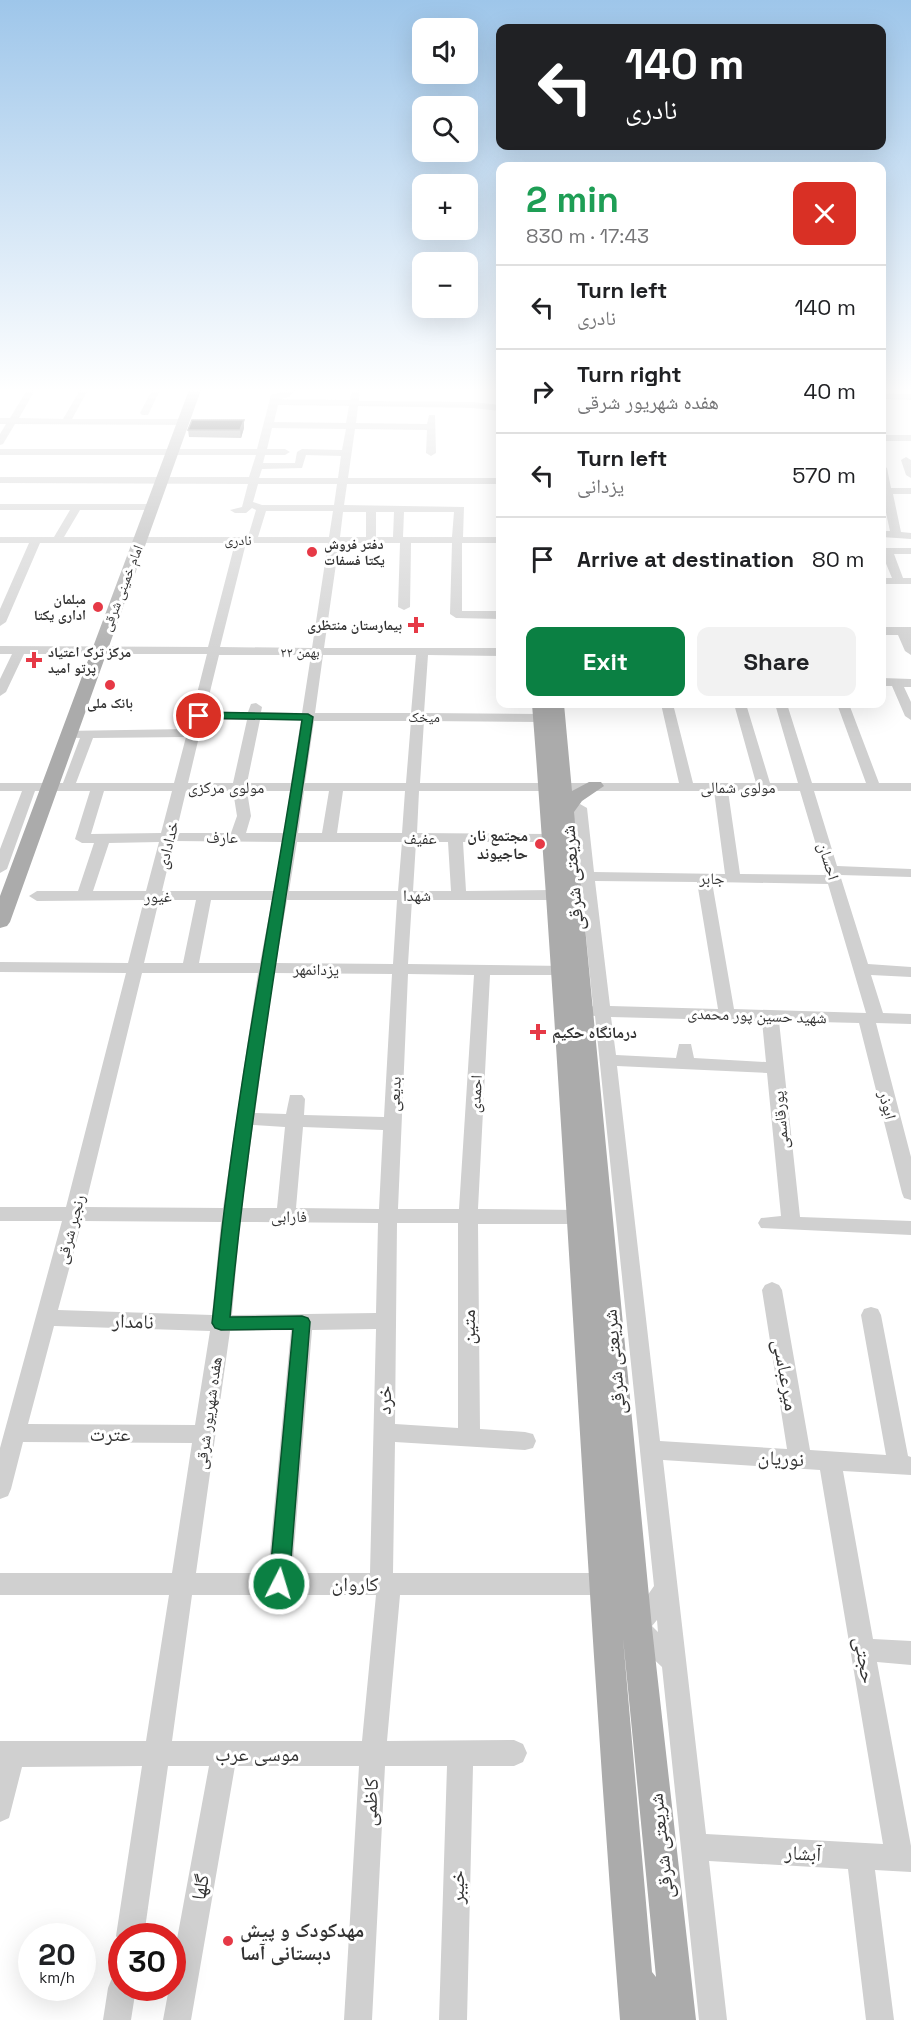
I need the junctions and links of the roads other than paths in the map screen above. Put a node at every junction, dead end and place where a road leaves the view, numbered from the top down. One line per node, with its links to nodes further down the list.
1 (160, 484): 13 (main road, امام خمینی شرقی)
2 (251, 484): 10 (street)
3 (341, 484): 15 (street, هفده شهریور شرقی)
4 (354, 484): 8 (street)
5 (487, 484): 8 (street)
6 (886, 491): 7 (street)
7 (911, 491)
8 (385, 495): 16 (street); 17 (street)
9 (886, 495): 20 (street)
10 (247, 504): 14 (street); 18 (street)
11 (0, 507): 12 (street)
12 (77, 507): 13 (street); 24 (street)
13 (153, 507): 25 (main road, امام خمینی شرقی)
14 (262, 508): 15 (street); 26 (street, خدادادی)
15 (338, 509): 16 (street); 27 (street, هفده شهریور شرقی)
16 (371, 509): 28 (street)
17 (399, 509): 29 (street); 30 (street)
18 (235, 510)
19 (886, 534): 20 (street)
20 (896, 535): 21 (street)
21 (910, 536): 33 (street)
22 (0, 540): 23 (street, نادری)
23 (36, 540): 24 (street, نادری); 39 (street)
24 (57, 540): 25 (street, نادری)
25 (141, 540): 26 (street, نادری); 44 (main road, امام خمینی شرقی)
26 (247, 540): 27 (street, نادری); 46 (street, خدادادی)
27 (335, 540): 28 (street, نادری); 47 (street, هفده شهریور شرقی)
28 (371, 540): 29 (street, نادری)
29 (402, 540): 30 (street, نادری); 37 (street)
30 (457, 540): 31 (street, نادری); 38 (street)
31 (496, 540)
32 (886, 551): 33 (street)
33 (911, 551)
34 (886, 552): 36 (street)
35 (886, 580): 36 (street)
36 (905, 581)
37 (404, 607)
38 (496, 615)
39 (0, 622)
40 (886, 631): 41 (street)
41 (907, 631): 45 (street)
42 (0, 650): 43 (street, ۲۲ بهمن)
43 (20, 650): 44 (street, ۲۲ بهمن); 53 (street)
44 (99, 650): 46 (street, ۲۲ بهمن); 65 (main road, امام خمینی شرقی)
45 (911, 651)
46 (214, 652): 47 (street, ۲۲ بهمن); 60 (street, خدادادی)
47 (318, 652): 48 (street, ۲۲ بهمن); 62 (street, هفده شهریور شرقی)
48 (422, 652): 49 (street, ۲۲ بهمن); 63 (street, بدیعی)
49 (496, 652)
50 (886, 682): 51 (street)
51 (896, 682): 52 (street); 61 (street)
52 (911, 682)
53 (0, 692)
54 (546, 708): 63 (street, میخک); 84 (main road, شریعتی شرقی)
55 (668, 708): 78 (street)
56 (741, 708): 80 (street)
57 (782, 708): 81 (street, احسان)
58 (844, 708): 82 (street)
59 (255, 712): 60 (street, میخک); 62 (street, میخک); 74 (street)
60 (199, 716): 64 (street, خدادادی)
61 (911, 716)
62 (308, 717): 63 (street, میخک); 75 (street, هفده شهریور شرقی)
63 (418, 717): 77 (street, بدیعی)
64 (194, 733): 66 (street); 73 (street, خدادادی)
65 (68, 734): 66 (street); 70 (main road, امام خمینی شرقی)
66 (88, 734): 71 (street)
67 (595, 786): 78 (street, مولوی شمالی); 84 (street, مولوی شمالی); 84 (main road)
68 (0, 787): 69 (street, مولوی مرکزی)
69 (30, 787): 70 (street, مولوی مرکزی); 93 (street)
70 (49, 787): 71 (street, مولوی مرکزی); 92 (main road, امام خمینی شرقی)
71 (68, 787): 72 (street, مولوی مرکزی)
72 (98, 787): 73 (street, مولوی مرکزی); 89 (street, عارف)
73 (181, 787): 74 (street, مولوی مرکزی); 85 (street, خدادادی)
74 (239, 787): 75 (street, مولوی مرکزی); 86 (street)
75 (298, 787): 76 (street, مولوی مرکزی); 87 (street, هفده شهریور شرقی)
76 (337, 787): 77 (street, مولوی مرکزی); 88 (street)
77 (413, 787): 84 (street, مولوی مرکزی); 90 (street, بدیعی)
78 (687, 787): 79 (street, مولوی شمالی)
79 (720, 787): 80 (street, مولوی شمالی); 98 (street)
80 (764, 787): 81 (street, مولوی شمالی)
81 (807, 787): 82 (street, مولوی شمالی); 95 (street, احسان)
82 (874, 787): 83 (street, مولوی شمالی)
83 (911, 787)
84 (564, 819): 91 (street, عفیف); 96 (street, شریعتی شرقی); 102 (main road, شریعتی شرقی); 117 (main road, شریعتی شرقی)
85 (169, 837): 86 (street, عارف); 89 (street, عارف); 104 (street, خدادادی)
86 (237, 837): 87 (street, عارف)
87 (290, 837): 88 (street, عفیف); 99 (street, هفده شهریور شرقی)
88 (329, 837): 90 (street, عفیف)
89 (103, 838): 106 (street)
90 (410, 838): 91 (street, عفیف); 100 (street, بدیعی)
91 (455, 838): 101 (street)
92 (22, 862): 93 (street); 107 (main road, امام خمینی شرقی)
93 (1, 863)
94 (911, 873): 95 (street, جابر)
95 (833, 875): 98 (street, جابر); 112 (street, احسان)
96 (589, 876): 97 (street, جابر); 117 (street, شریعتی شرقی)
97 (704, 878): 98 (street, جابر); 118 (street)
98 (733, 878)
99 (279, 895): 100 (street, شهدا); 105 (street, غیور); 111 (street, هفده شهریور شرقی)
100 (406, 895): 101 (street, شهدا); 114 (street, بدیعی)
101 (459, 895): 102 (street, شهدا)
102 (555, 895): 113 (main road, شریعتی شرقی)
103 (37, 896): 106 (street, غیور)
104 (154, 896): 105 (street, غیور); 106 (street, غیور); 109 (street, خدادادی)
105 (204, 896): 110 (street)
106 (84, 897)
107 (0, 921)
108 (0, 967): 109 (street, یزدانمهر)
109 (136, 968): 110 (street, یزدانمهر); 130 (street, رنجبر شرقی)
110 (190, 968): 111 (street, یزدانمهر)
111 (267, 969): 114 (street, یزدانمهر); 125 (street, هفده شهریور شرقی)
112 (862, 969): 116 (street); 120 (street, احسان)
113 (560, 970): 115 (street, یزدانمهر); 135 (main road, شریعتی شرقی)
114 (400, 971): 115 (street, یزدانمهر); 127 (street, بدیعی)
115 (482, 971): 134 (street, احمدی)
116 (911, 972)
117 (593, 1011): 118 (street, شهید حسین پور محمدی); 122 (street, شریعتی شرقی); 161 (main road, شریعتی شرقی)
118 (727, 1014): 119 (street, شهید حسین پور محمدی)
119 (770, 1015): 120 (street, شهید حسین پور محمدی); 123 (street, پورقاسمی)
120 (871, 1018): 121 (street, شهید حسین پور محمدی); 128 (street, ابوذر)
121 (911, 1019)
122 (608, 1060): 123 (street); 150 (street, شریعتی شرقی)
123 (776, 1068): 137 (street, پورقاسمی)
124 (296, 1099): 126 (street)
125 (245, 1119): 126 (street); 131 (street, هفده شهریور شرقی)
126 (295, 1121): 127 (street); 132 (street)
127 (392, 1124): 133 (street, بدیعی)
128 (911, 1193)
129 (0, 1214): 130 (street, فارابی)
130 (74, 1214): 131 (street, فارابی); 141 (street, رنجبر شرقی)
131 (231, 1216): 132 (street, فارابی); 144 (street, هفده شهریور شرقی)
132 (286, 1216): 133 (street, فارابی)
133 (388, 1216): 134 (street, فارابی); 142 (street, خرد)
134 (468, 1217): 135 (street, فارابی); 148 (street, متین)
135 (579, 1217): 159 (main road, شریعتی شرقی)
136 (768, 1223): 137 (street)
137 (793, 1224): 138 (street)
138 (911, 1228)
139 (772, 1290): 151 (street, میرعباسی)
140 (872, 1315): 153 (street)
141 (46, 1318): 144 (street, نامدار); 146 (street, رنجبر شرقی)
142 (386, 1321): 143 (street); 145 (street, خرد)
143 (302, 1322): 144 (street); 157 (street)
144 (221, 1323): 147 (street, هفده شهریور شرقی)
145 (384, 1432): 148 (street); 158 (street, خرد)
146 (15, 1433): 147 (street, عترت); 154 (street, رنجبر شرقی)
147 (204, 1434): 156 (street, هفده شهریور شرقی)
148 (469, 1437): 149 (street)
149 (525, 1441)
150 (650, 1450): 151 (street, نوریان); 160 (street, شریعتی شرقی)
151 (800, 1459): 152 (street, نوریان)
152 (831, 1461): 153 (street, نوریان); 162 (street, حجتی)
153 (905, 1465)
154 (0, 1489)
155 (0, 1584): 156 (street, کاروان)
156 (182, 1584): 157 (street, کاروان); 167 (street, هفده شهریور شرقی)
157 (279, 1584): 158 (street, کاروان)
158 (385, 1584): 159 (street, کاروان); 169 (street, کاظمی)
159 (602, 1584): 176 (main road, شریعتی شرقی)
160 (666, 1588): 161 (street); 164 (street, شریعتی شرقی)
161 (637, 1628): 164 (street); 177 (main road, شریعتی شرقی)
162 (863, 1650): 163 (street); 174 (street, حجتی)
163 (911, 1653)
164 (673, 1661): 172 (street, شریعتی شرقی)
165 (460, 1753): 166 (street, موسی عرب); 169 (street, موسی عرب); 182 (street, خیبر)
166 (514, 1753)
167 (157, 1754): 168 (street, موسی عرب); 170 (street, موسی عرب); 175 (street, هفده شهریور شرقی)
168 (224, 1754): 169 (street, موسی عرب); 180 (street, گلها)
169 (373, 1754): 181 (street, کاظمی)
170 (6, 1755): 171 (street)
171 (0, 1809)
172 (694, 1848): 173 (street, آبشار); 187 (street, شریعتی شرقی)
173 (860, 1857): 174 (street, آبشار); 188 (street)
174 (905, 1859)
175 (132, 1923)
176 (634, 1974): 177 (main road); 183 (main road, شریعتی شرقی)
177 (675, 1982): 186 (main road, شریعتی شرقی)
178 (120, 2001): 179 (street)
179 (117, 2020)
180 (177, 2020)
181 (358, 2020)
182 (453, 2020)
183 (638, 2020)
184 (646, 2020): 185 (main road)
185 (672, 2020)
186 (678, 2020)
187 (713, 2020)
188 (880, 2020)

